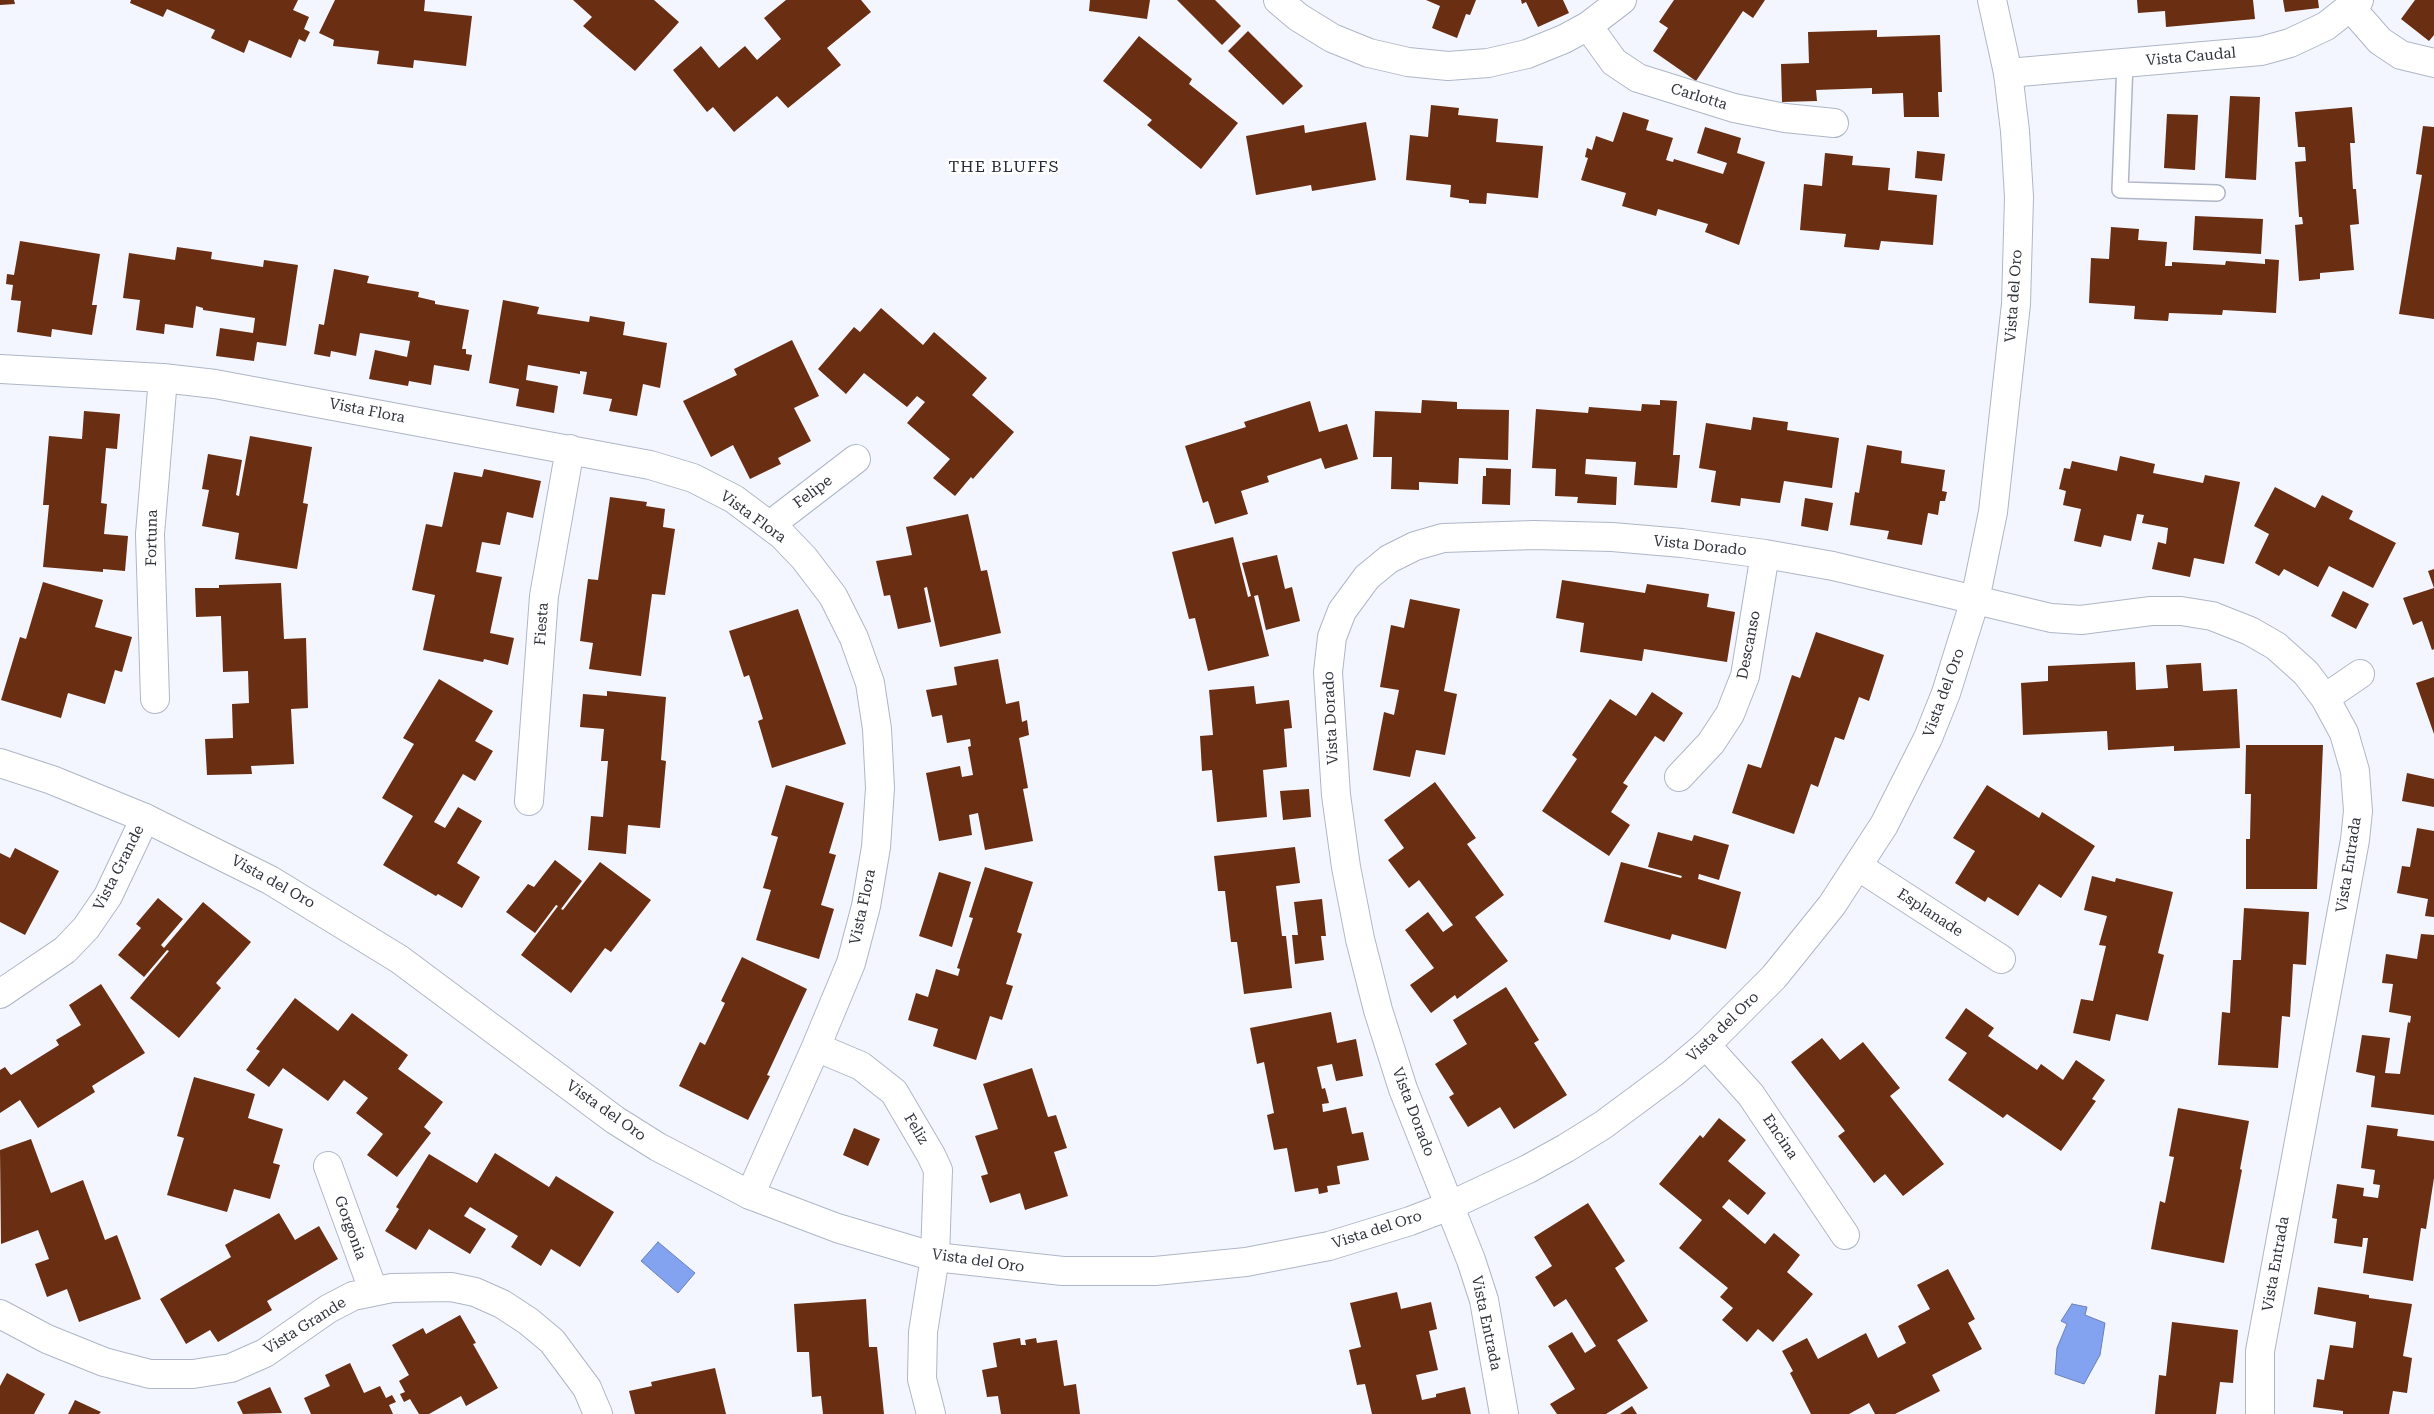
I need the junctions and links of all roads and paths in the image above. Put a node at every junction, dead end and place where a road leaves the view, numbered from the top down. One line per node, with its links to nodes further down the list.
1 (1278, 0): 5 (street)
2 (1622, 0): 5 (street)
3 (1992, 0): 8 (street, Vista del Oro)
4 (2355, 4): 6 (street, Vista Caudal); 7 (street)
5 (1588, 26): 9 (street, Carlotta)
6 (2126, 63): 8 (street, Vista Caudal); 10 (lane)
7 (2434, 63)
8 (2008, 73): 17 (street, Vista del Oro)
9 (1834, 123)
10 (2217, 193)
11 (0, 369): 12 (street, Vista Flora)
12 (163, 378): 13 (street, Vista Flora); 20 (street, Fortuna)
13 (570, 449): 15 (street, Vista Flora); 23 (street, Fiesta)
14 (856, 459): 15 (street, Felipe)
15 (770, 525): 29 (street, Vista Flora)
16 (1765, 554): 17 (street, Vista Dorado); 22 (street, Descanso); 32 (street, Vista Dorado)
17 (1975, 600): 19 (street, Vista Entrada); 25 (street, Vista del Oro)
18 (2360, 674): 19 (street)
19 (2325, 698): 40 (street, Vista Entrada)
20 (155, 699)
21 (0, 763): 24 (street, Vista del Oro)
22 (1680, 777)
23 (529, 801)
24 (144, 818): 27 (street, Vista Grande); 31 (street, Vista del Oro)
25 (1859, 867): 26 (street, Esplanade); 28 (street, Vista del Oro)
26 (2002, 959)
27 (3, 987)
28 (1706, 1045): 32 (street, Vista del Oro); 33 (street, Encina)
29 (816, 1047): 31 (street, Vista Flora); 34 (street, Feliz)
30 (328, 1166): 35 (street, Gorgonia)
31 (750, 1195): 34 (street, Vista del Oro)
32 (1449, 1206): 34 (street, Vista del Oro); 39 (street, Vista Entrada)
33 (1845, 1236)
34 (935, 1257): 38 (street)
35 (373, 1290): 36 (street, Vista Grande); 37 (street, Vista Grande)
36 (0, 1314)
37 (598, 1414)
38 (931, 1414)
39 (1504, 1414)
40 (2260, 1414)

